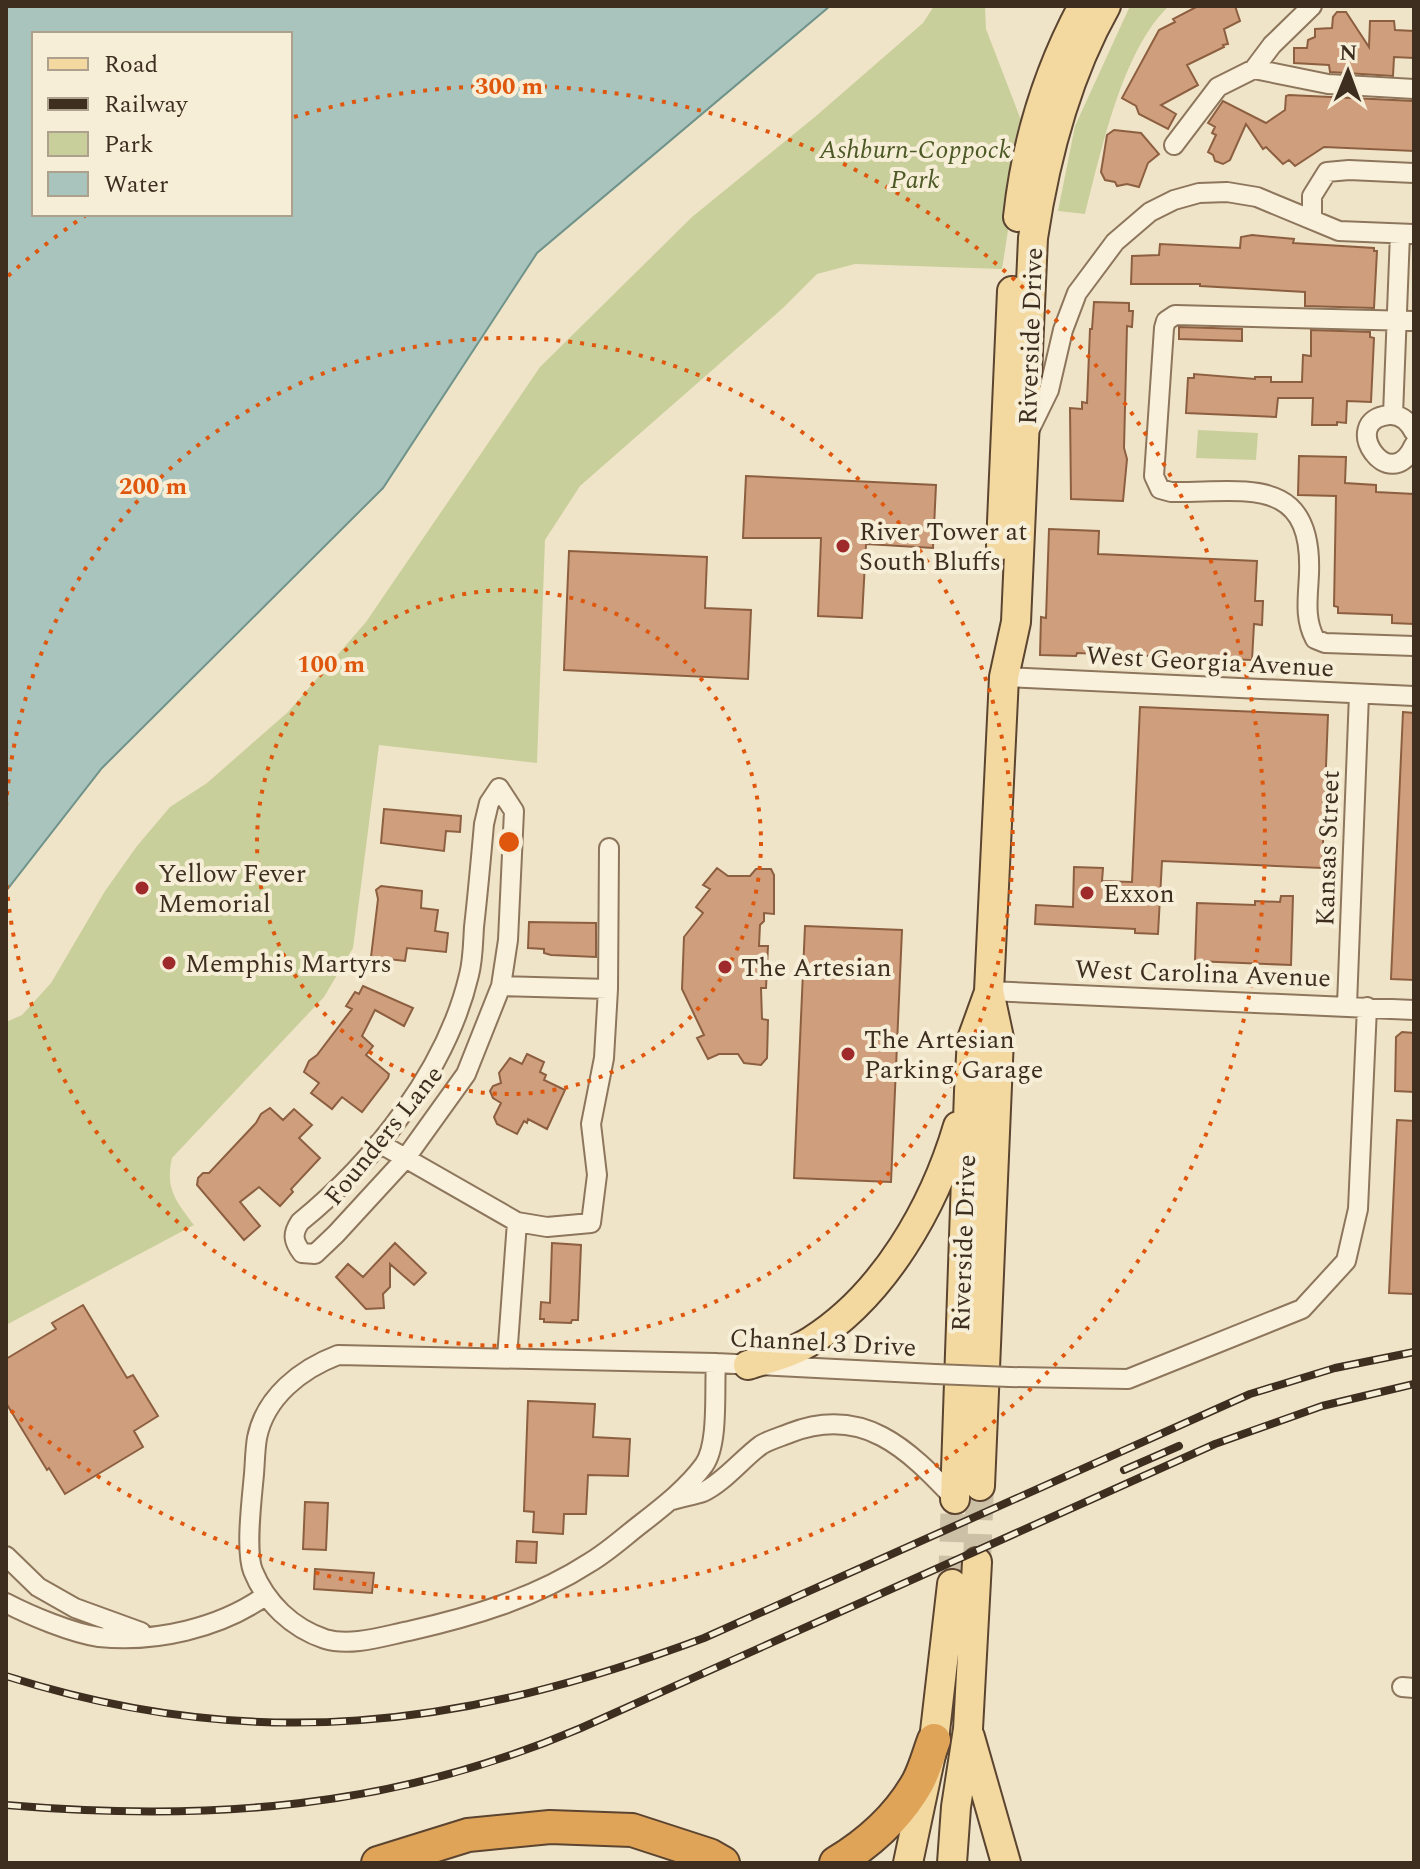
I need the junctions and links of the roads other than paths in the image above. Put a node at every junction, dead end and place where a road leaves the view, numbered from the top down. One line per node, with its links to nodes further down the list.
1 (1083, 6): 16 (main road, Riverside Drive)
2 (1106, 6): 13 (main road, Riverside Drive)
3 (1312, 6): 4 (street)
4 (1254, 69): 5 (street); 6 (street)
5 (1414, 89)
6 (1174, 145)
7 (1414, 173): 8 (street)
8 (1312, 218): 9 (street); 13 (street)
9 (1407, 234): 10 (street)
10 (1405, 321): 11 (street); 15 (street)
11 (1393, 415): 12 (street); 14 (street)
12 (1414, 432)
13 (1026, 437): 16 (main road, Riverside Drive)
14 (1414, 445)
15 (1414, 646)
16 (1004, 677): 17 (street, West Georgia Avenue); 22 (main road, Riverside Drive)
17 (1359, 694): 18 (street, West Georgia Avenue); 23 (street, Kansas Street)
18 (1414, 696)
19 (609, 848): 21 (street)
20 (501, 986): 21 (street); 27 (street, Founders Lane); 28 (street, Founders Lane)
21 (608, 989): 29 (street)
22 (989, 991): 23 (street, West Carolina Avenue); 26 (main road, Riverside Drive); 33 (main road, Riverside Drive)
23 (1347, 1005): 24 (street, West Carolina Avenue)
24 (1367, 1007): 25 (street, West Carolina Avenue); 32 (street, Channel 3 Drive, bridge)
25 (1414, 1010)
26 (969, 1091): 32 (main road); 33 (main road, Riverside Drive)
27 (379, 1143): 28 (street); 28 (street, Founders Lane)
28 (405, 1159): 29 (street)
29 (517, 1222): 30 (street)
30 (507, 1358): 31 (street, Channel 3 Drive); 38 (street, Channel 3 Drive)
31 (716, 1363): 32 (street, Channel 3 Drive); 34 (street)
32 (748, 1365)
33 (967, 1492): 34 (street)
34 (671, 1501): 38 (street, Channel 3 Drive)
35 (6, 1556): 40 (street)
36 (977, 1562): 41 (main road)
37 (952, 1584): 42 (main road)
38 (265, 1596): 40 (street)
39 (6, 1603): 40 (street)
40 (155, 1637)
41 (968, 1729): 47 (main road); 48 (main road)
42 (934, 1740): 45 (highway); 46 (main road)
43 (378, 1863): 44 (highway)
44 (723, 1863)
45 (836, 1863)
46 (908, 1863)
47 (952, 1863)
48 (1006, 1863)

